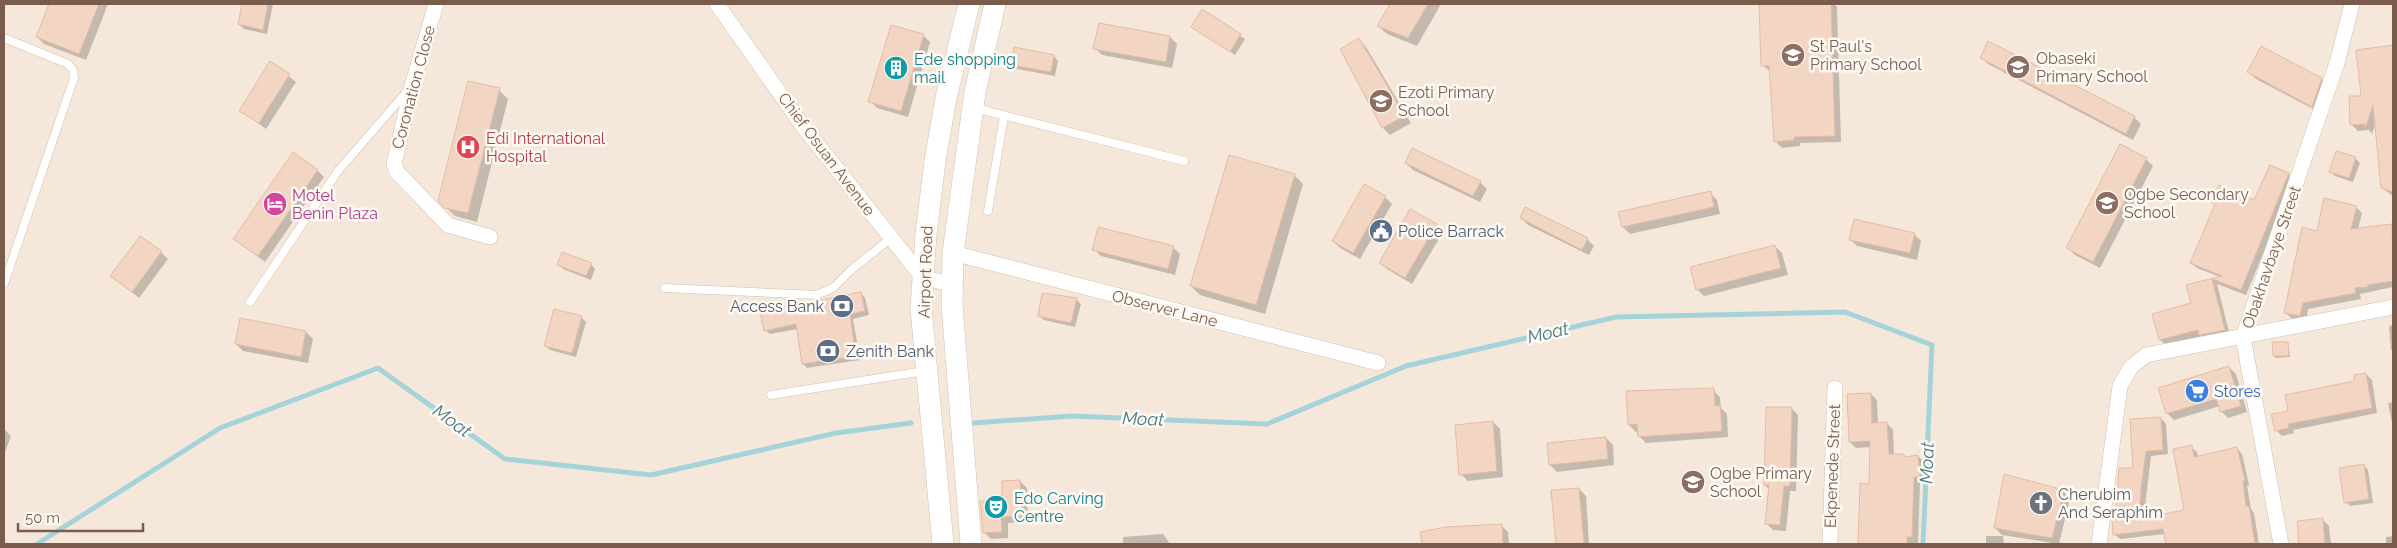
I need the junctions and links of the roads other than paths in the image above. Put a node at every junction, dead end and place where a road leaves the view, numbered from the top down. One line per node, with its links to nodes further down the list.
1 (434, 4): 7 (street, Coronation Close)
2 (717, 4): 13 (street, Chief Osuan Avenue)
3 (968, 4): 15 (main road, Airport Road)
4 (995, 4): 8 (main road, Airport Road)
5 (2352, 4): 21 (street, Obakhavbaye Street)
6 (4, 38): 16 (lane)
7 (412, 86): 12 (street, Coronation Close); 19 (lane)
8 (973, 108): 9 (lane); 14 (main road, Airport Road)
9 (1004, 116): 10 (lane); 11 (lane)
10 (1184, 160)
11 (988, 211)
12 (490, 237)
13 (892, 238): 15 (street, Chief Osuan Avenue); 18 (lane)
14 (953, 253): 17 (main road, Airport Road); 22 (street, Observer Lane)
15 (923, 278): 17 (street); 23 (main road, Airport Road)
16 (4, 284)
17 (952, 284): 27 (main road, Airport Road)
18 (665, 288)
19 (250, 302)
20 (2393, 307): 21 (street)
21 (2243, 337): 29 (street); 30 (street, Obakhavbaye Street)
22 (1378, 363)
23 (927, 371): 25 (lane); 26 (main road, Airport Road)
24 (1835, 388): 28 (street, Ekpenede Street)
25 (771, 396)
26 (943, 544)
27 (971, 544)
28 (1830, 544)
29 (2099, 544)
30 (2281, 544)

